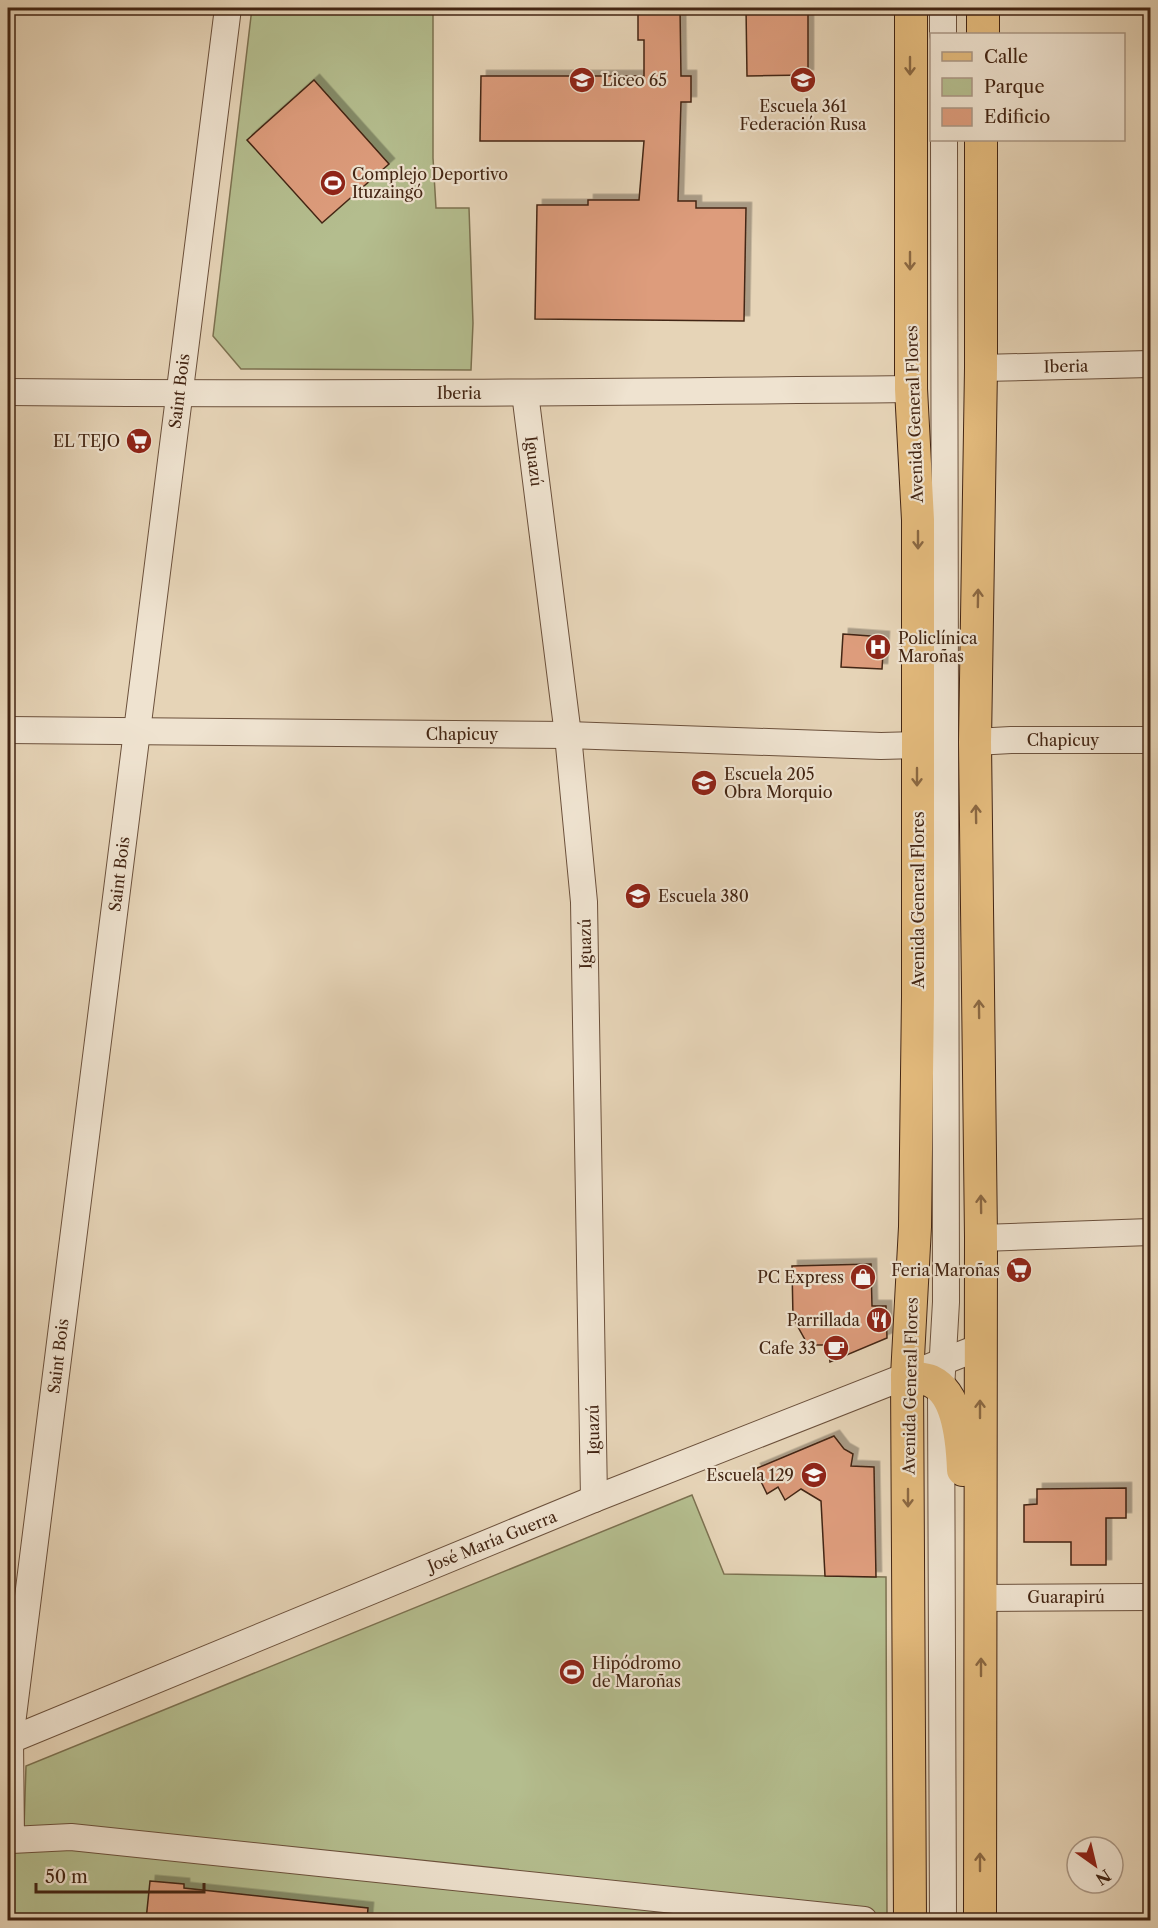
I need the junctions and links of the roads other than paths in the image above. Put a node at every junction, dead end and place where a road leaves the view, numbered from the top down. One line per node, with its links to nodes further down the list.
1 (228, 8): 14 (street, Saint Bois)
2 (911, 8): 11 (main road, Avenida General Flores, one-way to 11)
3 (943, 8): 5 (street)
4 (983, 8): 6 (main road)
5 (943, 33)
6 (983, 33)
7 (944, 141): 25 (street, Avenida General Flores)
8 (981, 141): 10 (main road)
9 (1150, 364): 10 (street, Iberia)
10 (981, 368): 19 (main road, one-way to 10)
11 (911, 389): 13 (street, Iberia); 20 (main road, Avenida General Flores, one-way to 20)
12 (8, 392): 14 (street, Iberia)
13 (525, 393): 14 (street, Iberia); 17 (street, Iguazú)
14 (179, 394): 16 (street, Saint Bois)
15 (8, 730): 16 (street, Chapicuy)
16 (137, 732): 17 (street, Chapicuy); 30 (street, Saint Bois)
17 (568, 735): 20 (street, Chapicuy); 26 (street, Iguazú)
18 (1150, 740): 19 (street, Chapicuy)
19 (975, 742): 22 (main road, one-way to 19)
20 (917, 745): 24 (main road, Avenida General Flores, one-way to 24)
21 (1150, 1232): 22 (street)
22 (981, 1238): 23 (main road)
23 (980, 1347): 25 (street); 28 (main road, one-way to 23)
24 (907, 1376): 25 (main road); 26 (street, José María Guerra); 31 (main road, Avenida General Flores, one-way to 31)
25 (941, 1376): 28 (main road); 29 (street, Avenida General Flores)
26 (594, 1499): 30 (street, José María Guerra)
27 (1150, 1597): 28 (street, Guarapirú)
28 (981, 1598): 36 (main road, one-way to 28)
29 (942, 1672): 31 (street, Avenida General Flores); 35 (street, Avenida General Flores)
30 (9, 1740): 32 (street, Saint Bois)
31 (910, 1803): 33 (main road, Avenida General Flores); 34 (main road)
32 (864, 1920)
33 (910, 1920)
34 (925, 1920)
35 (943, 1920)
36 (980, 1920)

